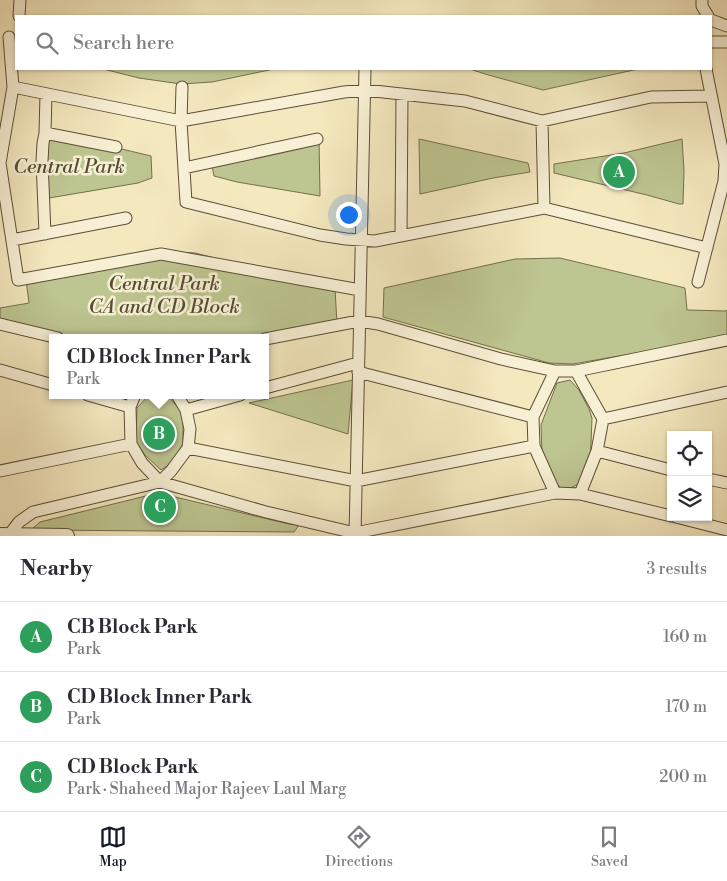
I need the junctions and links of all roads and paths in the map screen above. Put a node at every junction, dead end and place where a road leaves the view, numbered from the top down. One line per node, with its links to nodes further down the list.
1 (20, 0): 2 (street)
2 (19, 15)
3 (712, 20): 4 (street)
4 (727, 26)
5 (9, 37): 10 (street)
6 (712, 42): 7 (street)
7 (727, 42)
8 (365, 70): 12 (street)
9 (706, 70): 15 (street)
10 (13, 87): 13 (street); 21 (street)
11 (182, 87): 17 (street)
12 (365, 90): 14 (street); 17 (street); 28 (street)
13 (46, 94): 17 (street); 18 (street)
14 (402, 94): 16 (street); 26 (street)
15 (711, 96): 16 (street); 29 (street)
16 (542, 121): 23 (street)
17 (181, 122): 22 (street)
18 (45, 133): 20 (street); 25 (street)
19 (318, 139): 22 (street)
20 (116, 147)
21 (0, 163): 27 (street)
22 (184, 168): 28 (street)
23 (544, 208): 26 (street); 29 (street)
24 (126, 218): 25 (street)
25 (45, 234): 27 (street)
26 (401, 236): 28 (street)
27 (12, 240): 31 (street)
28 (361, 240): 31 (street)
29 (707, 248): 30 (street)
30 (698, 282)
31 (360, 290): 32 (street)
32 (359, 321): 35 (street); 37 (street); 39 (street)
33 (0, 324): 34 (street)
34 (49, 336)
35 (269, 338)
36 (727, 340): 40 (street)
37 (358, 368): 42 (street); 50 (street); 59 (street)
38 (0, 370): 41 (street)
39 (555, 371): 40 (street); 50 (street)
40 (576, 371): 51 (street)
41 (49, 384)
42 (269, 387)
43 (727, 392): 51 (street)
44 (101, 399): 48 (street)
45 (134, 399): 48 (street)
46 (179, 399): 49 (street)
47 (226, 399): 49 (street)
48 (130, 408): 52 (street)
49 (186, 410): 54 (street)
50 (533, 417): 53 (street)
51 (603, 419): 55 (street)
52 (131, 444): 57 (street); 60 (street)
53 (534, 446): 59 (street); 62 (street)
54 (188, 448): 59 (street); 60 (street)
55 (597, 452): 56 (street); 63 (street)
56 (667, 469)
57 (0, 470)
58 (712, 480): 61 (street)
59 (356, 481): 67 (street)
60 (160, 482): 67 (street); 68 (street)
61 (727, 483)
62 (555, 494): 63 (street); 67 (street)
63 (580, 494): 64 (street)
64 (667, 515)
65 (692, 521): 66 (street)
66 (727, 530)
67 (355, 534)
68 (5, 535): 69 (street)
69 (67, 536)

